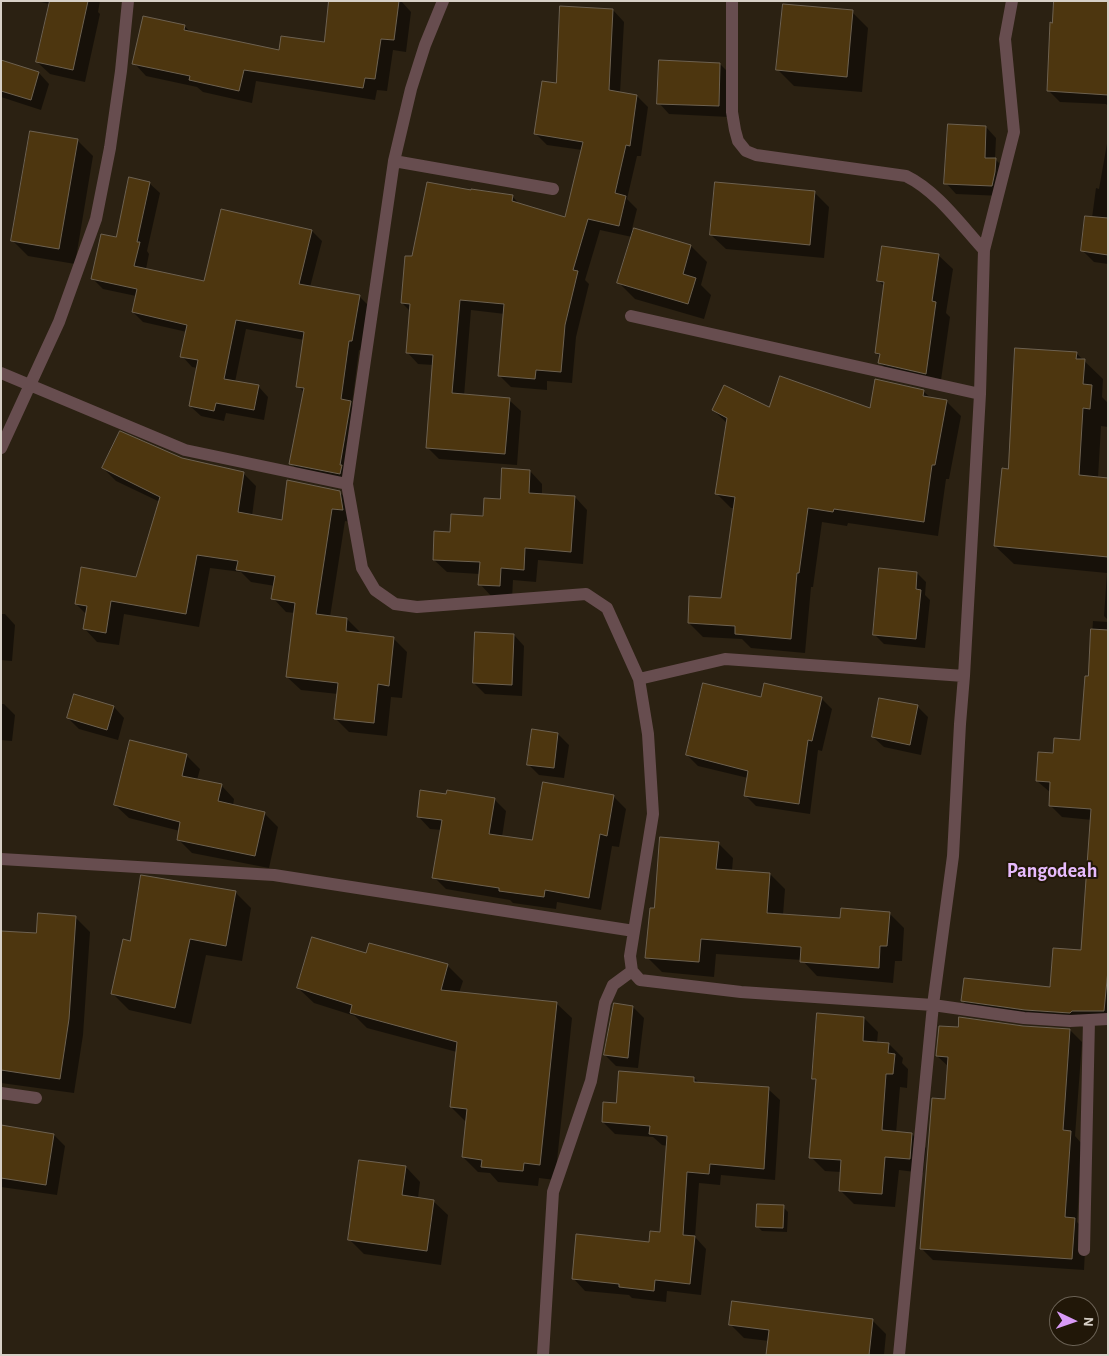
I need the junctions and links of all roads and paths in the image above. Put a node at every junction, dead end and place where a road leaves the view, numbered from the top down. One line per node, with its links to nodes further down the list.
1 (128, 1): 10 (street)
2 (443, 1): 5 (street)
3 (732, 1): 7 (street)
4 (1012, 1): 7 (street)
5 (394, 161): 6 (street); 13 (street)
6 (552, 189)
7 (984, 250): 11 (street)
8 (631, 316): 11 (street)
9 (1, 373): 10 (street)
10 (30, 384): 12 (street); 13 (street)
11 (980, 394): 14 (street)
12 (1, 448)
13 (348, 484): 15 (street)
14 (964, 676): 15 (street); 19 (street)
15 (639, 679): 17 (street)
16 (1, 859): 17 (street)
17 (634, 930): 18 (street)
18 (632, 971): 19 (street); 25 (street)
19 (933, 1005): 21 (street); 26 (street)
20 (1108, 1019): 21 (street)
21 (1089, 1020): 24 (street)
22 (1, 1093): 23 (street)
23 (36, 1098)
24 (1084, 1250)
25 (543, 1355)
26 (899, 1355)

